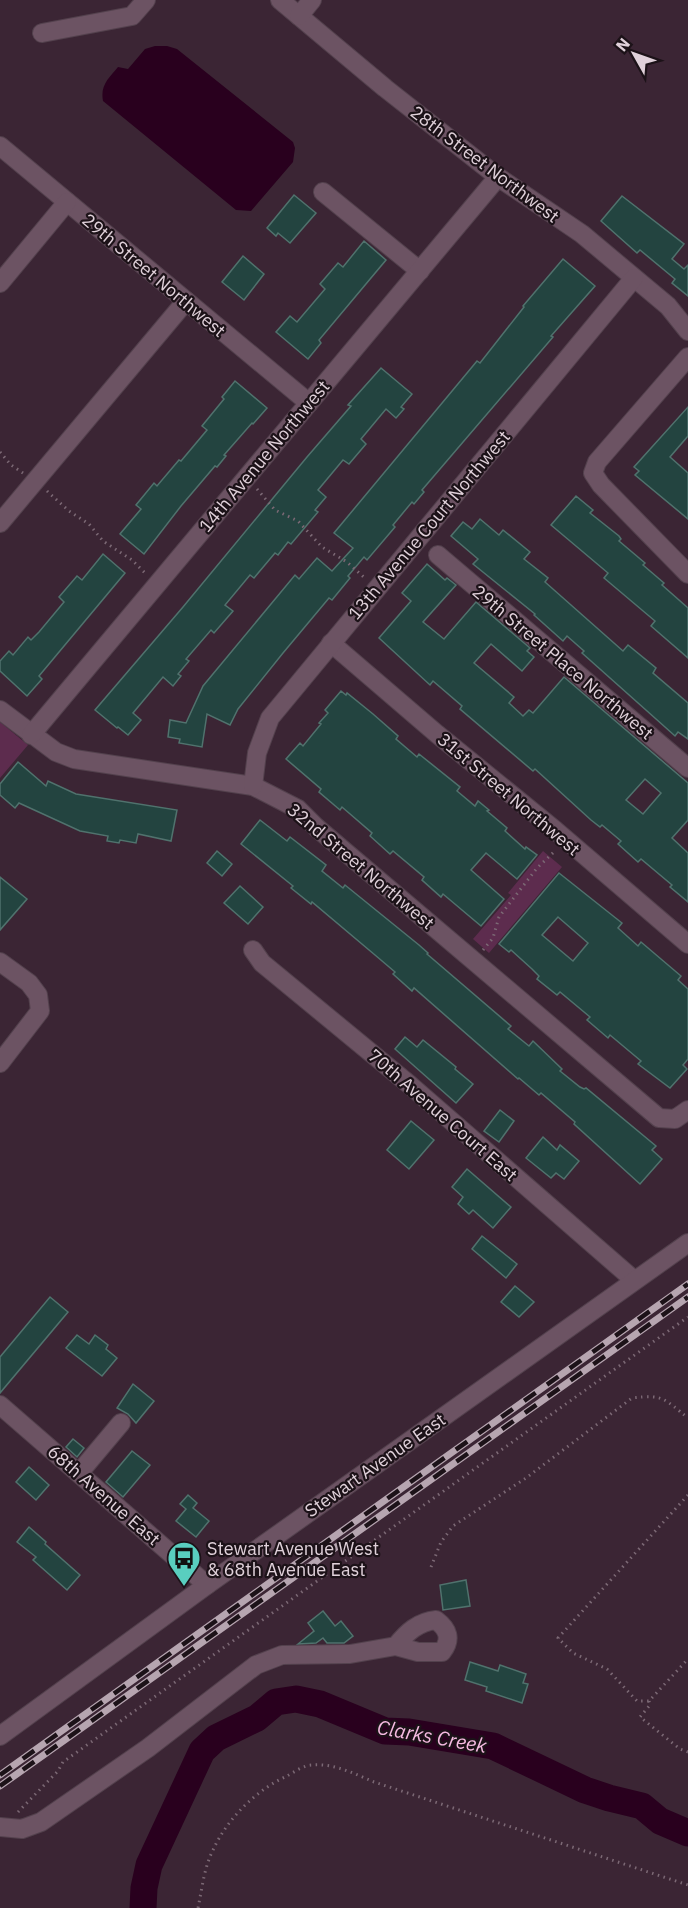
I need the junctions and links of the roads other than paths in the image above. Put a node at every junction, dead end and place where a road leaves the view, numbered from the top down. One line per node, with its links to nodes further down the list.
1 (146, 0): 5 (street)
2 (279, 0): 4 (street, 28th Street Northwest)
3 (312, 0): 4 (street)
4 (299, 16): 7 (street, 28th Street Northwest)
5 (42, 33)
6 (0, 146): 9 (street, 29th Street Northwest)
7 (498, 177): 10 (street, 14th Avenue Northwest); 11 (street, 28th Street Northwest)
8 (323, 192): 10 (street)
9 (67, 202): 12 (street); 13 (street, 29th Street Northwest)
10 (420, 271): 16 (street, 14th Avenue Northwest)
11 (634, 278): 14 (street, 28th Street Northwest); 20 (street, 13th Avenue Court Northwest)
12 (0, 283)
13 (186, 301): 16 (street, 29th Street Northwest); 17 (street)
14 (688, 331)
15 (688, 357): 19 (street)
16 (309, 403): 22 (street, 14th Avenue Northwest)
17 (0, 523)
18 (438, 555): 23 (street, 29th Street Place Northwest)
19 (688, 574)
20 (331, 643): 24 (street, 13th Avenue Court Northwest); 25 (street, 31st Street Northwest)
21 (0, 710): 22 (street, 32nd Street Northwest)
22 (31, 735): 24 (street, 32nd Street Northwest)
23 (688, 768)
24 (253, 786): 29 (street, 32nd Street Northwest)
25 (688, 944)
26 (253, 950): 31 (street, 70th Avenue Court East)
27 (0, 962): 28 (street)
28 (0, 1063)
29 (682, 1114)
30 (688, 1243): 31 (street, Stewart Avenue East)
31 (634, 1280): 35 (street, Stewart Avenue East)
32 (0, 1405): 34 (street, 68th Avenue East)
33 (121, 1423): 34 (street)
34 (79, 1473): 35 (street, 68th Avenue East)
35 (207, 1585): 37 (street, Stewart Avenue East)
36 (396, 1646): 38 (street)
37 (0, 1736)
38 (4, 1828)

